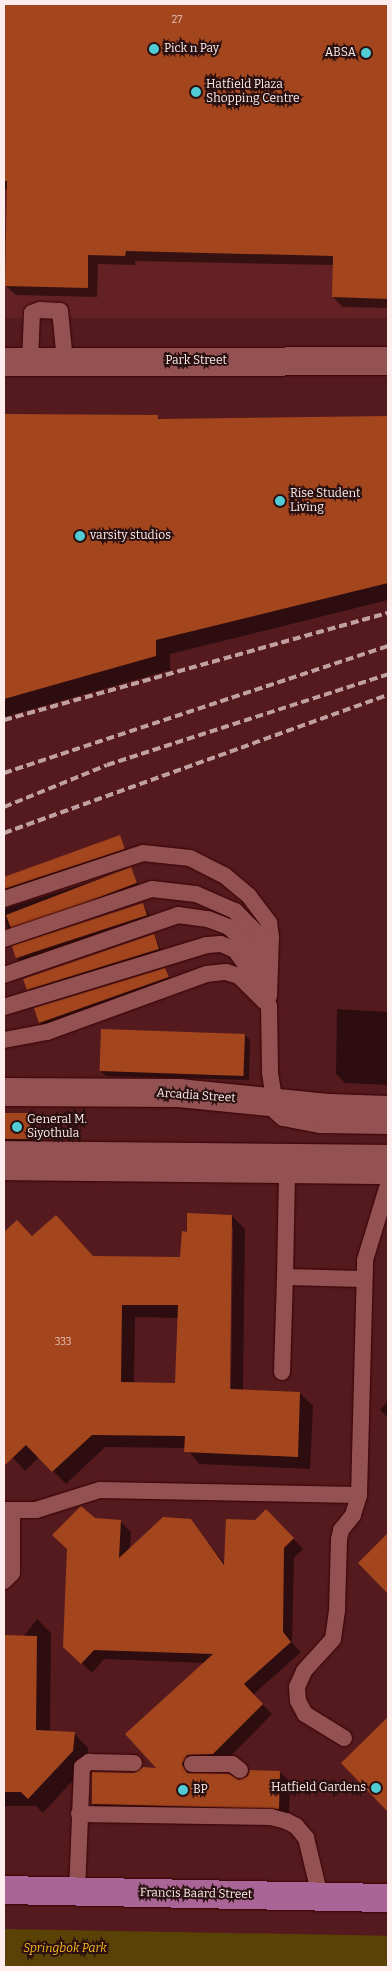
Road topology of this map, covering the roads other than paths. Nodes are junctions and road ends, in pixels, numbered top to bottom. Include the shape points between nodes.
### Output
1 (65, 361) junction
2 (388, 361) edge
3 (17, 362) edge
4 (4, 899) edge
5 (4, 939) edge
6 (4, 975) edge
7 (269, 1006) junction
8 (4, 1007) edge
9 (4, 1040) edge
10 (4, 1092) edge
11 (274, 1102) junction
12 (388, 1110) edge
13 (388, 1126) edge
14 (4, 1149) edge
15 (388, 1153) edge
16 (4, 1166) edge
17 (287, 1170) junction
18 (388, 1170) edge
19 (388, 1185) edge
20 (285, 1278) junction
21 (364, 1279) junction
22 (282, 1372) dead end
23 (359, 1495) junction
24 (8, 1510) edge
25 (4, 1581) edge
26 (344, 1738) dead end
27 (134, 1763) dead end
28 (192, 1764) dead end
29 (240, 1770) dead end
30 (79, 1814) junction
31 (4, 1890) edge
32 (77, 1892) junction
33 (320, 1896) junction
34 (388, 1898) edge

1 - 2 street, Park Street
1 - 3 street, Park Street
1 - 3 lane via 60,311 40,310 32,313
4 - 7 lane via 143,853 190,858 224,875 243,891 269,924
5 - 7 lane via 152,889 196,894 236,911 259,934
6 - 7 lane via 178,915 208,919 240,936 250,948
7 - 8 lane via 244,959 235,950 221,944 188,949
7 - 9 lane via 239,976 226,972 206,974 47,1032
7 - 11 lane
10 - 11 street, Arcadia Street via 179,1093
11 - 12 street, Arcadia Street
11 - 13 lane via 276,1112 293,1121
14 - 15 lane
16 - 17 street
17 - 18 street
17 - 20 lane
19 - 21 lane via 367,1251
20 - 21 lane
20 - 22 lane
21 - 23 lane
23 - 24 lane via 100,1490 36,1510
23 - 26 lane via 353,1515 338,1539 337,1611 333,1639 304,1671 297,1687 298,1701 305,1714
24 - 25 lane via 12,1572
27 - 30 lane via 85,1763 80,1771
28 - 29 lane via 232,1764
30 - 32 lane
30 - 33 lane via 240,1813 271,1817 296,1826 309,1847
31 - 32 main road, Francis Baard Street
32 - 33 main road, Francis Baard Street
33 - 34 main road, Francis Baard Street

